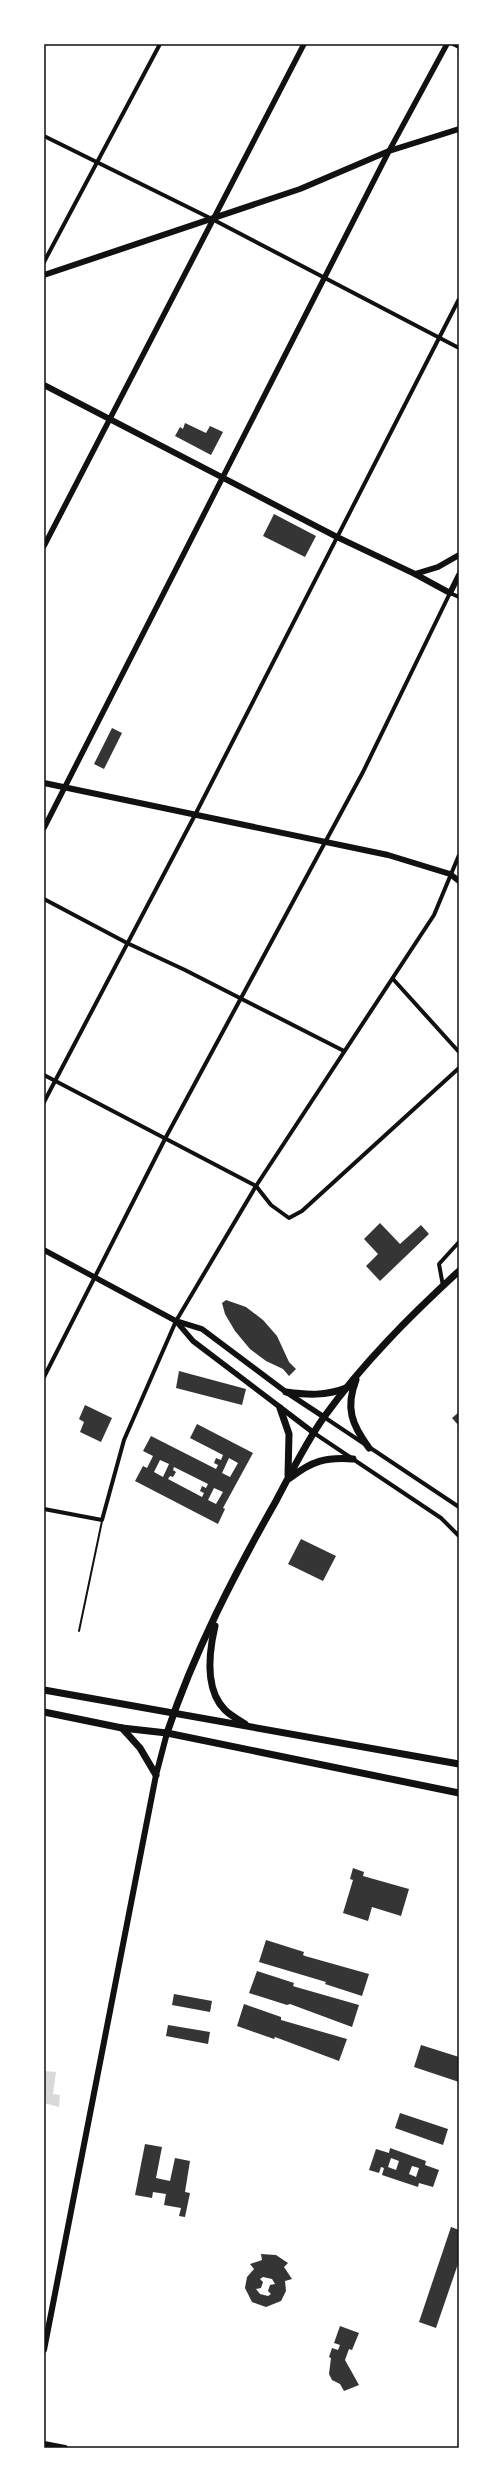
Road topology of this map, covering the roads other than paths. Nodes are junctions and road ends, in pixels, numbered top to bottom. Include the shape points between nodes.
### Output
1 (160, 44) edge
2 (304, 44) edge
3 (447, 44) edge
4 (453, 44) edge
5 (459, 48) edge
6 (459, 129) edge
7 (44, 136) edge
8 (389, 151) junction
9 (97, 162) junction
10 (212, 219) junction
11 (44, 262) edge
12 (44, 274) edge
13 (324, 278) junction
14 (459, 299) edge
15 (440, 339) junction
16 (459, 348) edge
17 (44, 385) edge
18 (110, 419) junction
19 (222, 478) junction
20 (337, 537) junction
21 (44, 546) edge
22 (459, 555) edge
23 (415, 574) junction
24 (459, 575) edge
25 (450, 593) junction
26 (459, 597) edge
27 (44, 783) edge
28 (66, 787) junction
29 (195, 815) junction
30 (44, 828) edge
31 (324, 840) junction
32 (459, 855) edge
33 (450, 874) junction
34 (459, 881) edge
35 (44, 899) edge
36 (127, 943) junction
37 (393, 979) junction
38 (241, 998) junction
39 (344, 1051) junction
40 (459, 1052) edge
41 (459, 1068) edge
42 (44, 1074) edge
43 (55, 1081) junction
44 (44, 1102) edge
45 (166, 1137) junction
46 (256, 1186) junction
47 (459, 1242) edge
48 (44, 1250) edge
49 (459, 1271) edge
50 (93, 1276) junction
51 (443, 1286) junction
52 (176, 1321) junction
53 (45, 1368) edge
54 (358, 1374) junction
55 (44, 1377) edge
56 (347, 1388) junction
57 (286, 1392) junction
58 (280, 1408) junction
59 (324, 1417) junction
60 (314, 1433) junction
61 (370, 1448) junction
62 (353, 1459) junction
63 (288, 1479) junction
64 (459, 1508) edge
65 (44, 1509) edge
66 (102, 1520) junction
67 (459, 1536) edge
68 (218, 1613) junction
69 (79, 1631) dead end
70 (44, 1690) edge
71 (44, 1712) edge
72 (174, 1712) junction
73 (247, 1726) junction
74 (122, 1728) junction
75 (167, 1733) junction
76 (459, 1764) edge
77 (156, 1775) junction
78 (459, 1793) edge
79 (44, 2350) edge
80 (44, 2444) edge
81 (65, 2448) edge

1 - 9 street
2 - 10 street
3 - 8 street
4 - 5 street
6 - 8 main road
7 - 9 street
8 - 10 main road via 309,186
8 - 13 street
9 - 10 street
9 - 11 street
10 - 12 main road
10 - 13 street
10 - 18 street
13 - 15 street
13 - 19 street
14 - 15 street
15 - 16 street
15 - 20 street
17 - 18 main road
18 - 19 main road
18 - 21 street
19 - 20 main road
19 - 28 street
20 - 23 main road
20 - 29 street
22 - 23 main road via 438,567
23 - 25 main road
24 - 25 main road
25 - 26 street
25 - 31 street via 398,702
27 - 28 main road
28 - 29 main road
28 - 30 street
29 - 31 main road
29 - 36 street
31 - 33 main road via 388,855
31 - 38 street
32 - 33 street
33 - 34 main road
33 - 37 street via 434,915
35 - 36 street
36 - 38 street
36 - 43 street
37 - 39 street
37 - 40 street
38 - 39 street
38 - 45 street
39 - 46 street
41 - 46 street via 302,1211 289,1218 271,1205
42 - 43 street
43 - 44 street
43 - 45 street
45 - 46 street
45 - 50 street
46 - 52 street
47 - 51 street via 439,1264
48 - 50 street
49 - 51 highway
50 - 52 street
50 - 53 street
51 - 54 highway
52 - 57 street via 202,1329
52 - 58 street via 192,1341
52 - 66 street via 124,1440
53 - 55 street
54 - 56 highway
54 - 61 highway via 351,1392 351,1409 356,1430
56 - 57 highway via 334,1393 306,1395
56 - 59 highway
57 - 59 street
58 - 60 street
58 - 63 highway via 289,1434
59 - 60 highway
59 - 61 street
60 - 62 street
60 - 63 highway
61 - 64 street
62 - 63 highway via 333,1458 309,1464
62 - 67 street via 441,1518
63 - 68 highway via 243,1559
65 - 66 street
66 - 69 lane
68 - 72 highway via 192,1666
68 - 73 highway via 210,1646 212,1688 224,1709
70 - 72 highway
71 - 74 highway
72 - 73 highway
72 - 75 highway
73 - 76 highway
74 - 75 highway
74 - 77 highway via 140,1748
75 - 77 main road
75 - 78 highway
77 - 79 main road
80 - 81 main road

